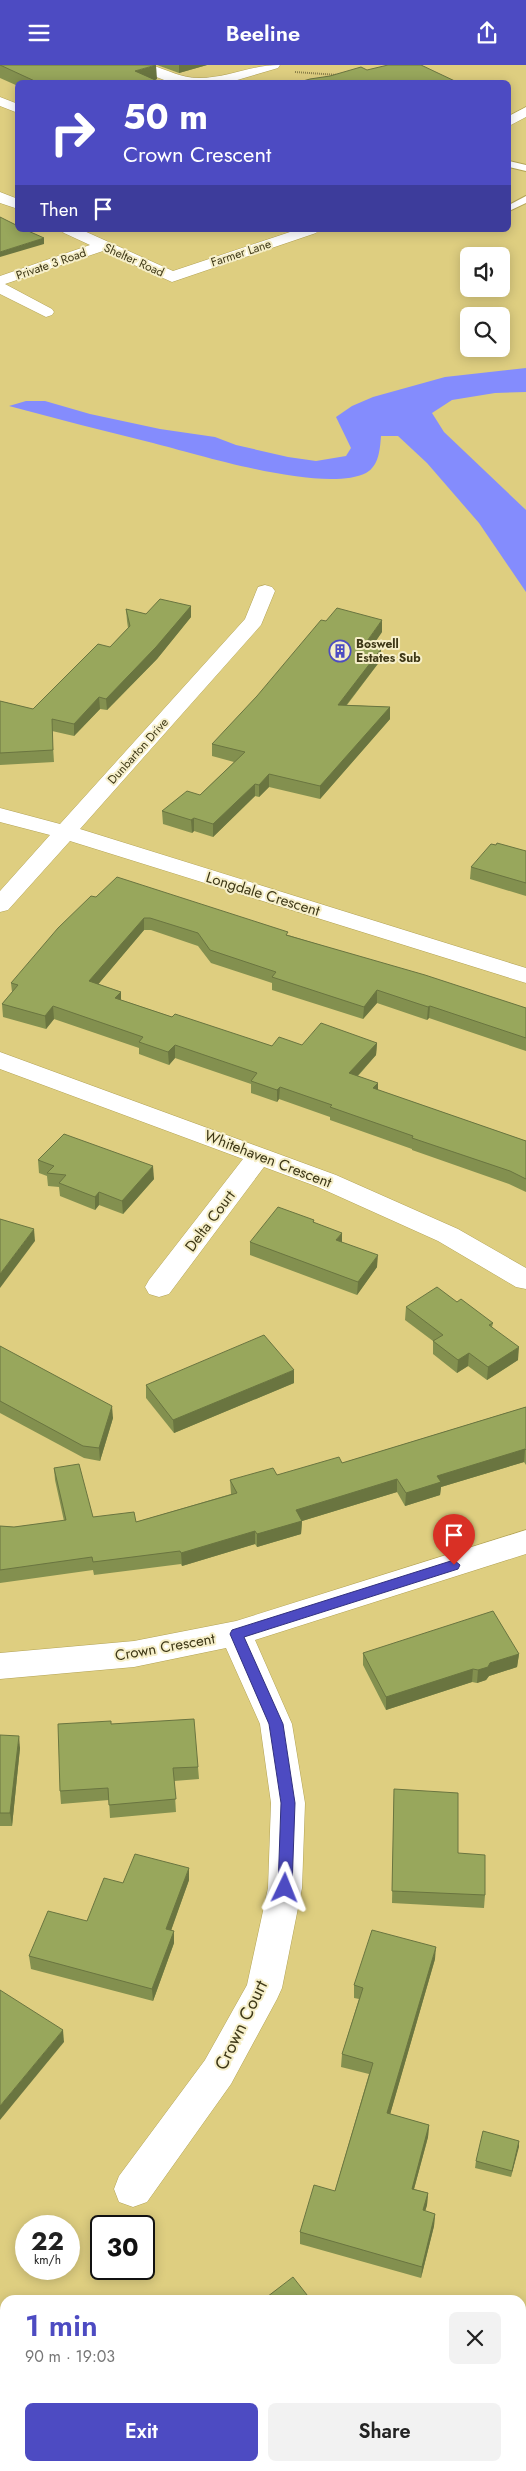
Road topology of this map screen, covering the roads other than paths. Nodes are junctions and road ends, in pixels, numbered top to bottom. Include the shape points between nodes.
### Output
1 (138, 65) edge
2 (273, 65) edge
3 (182, 80) edge
4 (215, 80) edge
5 (0, 101) edge
6 (15, 108) edge
7 (526, 111) edge
8 (511, 121) edge
9 (511, 164) edge
10 (526, 168) edge
11 (0, 197) edge
12 (526, 199) edge
13 (15, 204) edge
14 (511, 207) edge
15 (73, 232) edge
16 (297, 232) edge
17 (103, 246) junction
18 (172, 277) joint
19 (0, 281) edge
20 (0, 288) edge
21 (46, 312) dead end
22 (265, 591) dead end
23 (0, 815) edge
24 (65, 832) junction
25 (0, 905) edge
26 (526, 976) edge
27 (0, 1060) edge
28 (260, 1155) junction
29 (526, 1280) edge
30 (159, 1287) dead end
31 (526, 1543) edge
32 (236, 1634) junction
33 (0, 1666) edge
34 (132, 2189) dead end

1 - 3 street via 168,78
2 - 4 street
5 - 6 street
7 - 8 street
9 - 10 lane
11 - 13 street
12 - 14 lane
15 - 17 street, Shelter Road
16 - 18 street, Farmer Lane
17 - 18 street, Shelter Road
17 - 19 street, Private 3 Road
20 - 21 street
22 - 24 street, Dunbarton Drive via 254,621
23 - 24 street, Longdale Crescent
24 - 25 street, Dunbarton Drive
24 - 26 street, Longdale Crescent
27 - 28 street, Whitehaven Crescent
28 - 29 street, Whitehaven Crescent via 395,1210 448,1235
28 - 30 street, Delta Court
31 - 32 street, Crown Crescent
32 - 33 street, Crown Crescent via 134,1654
32 - 34 street, Crown Court via 276,1724 288,1803 285,1888 264,1988 218,2072

